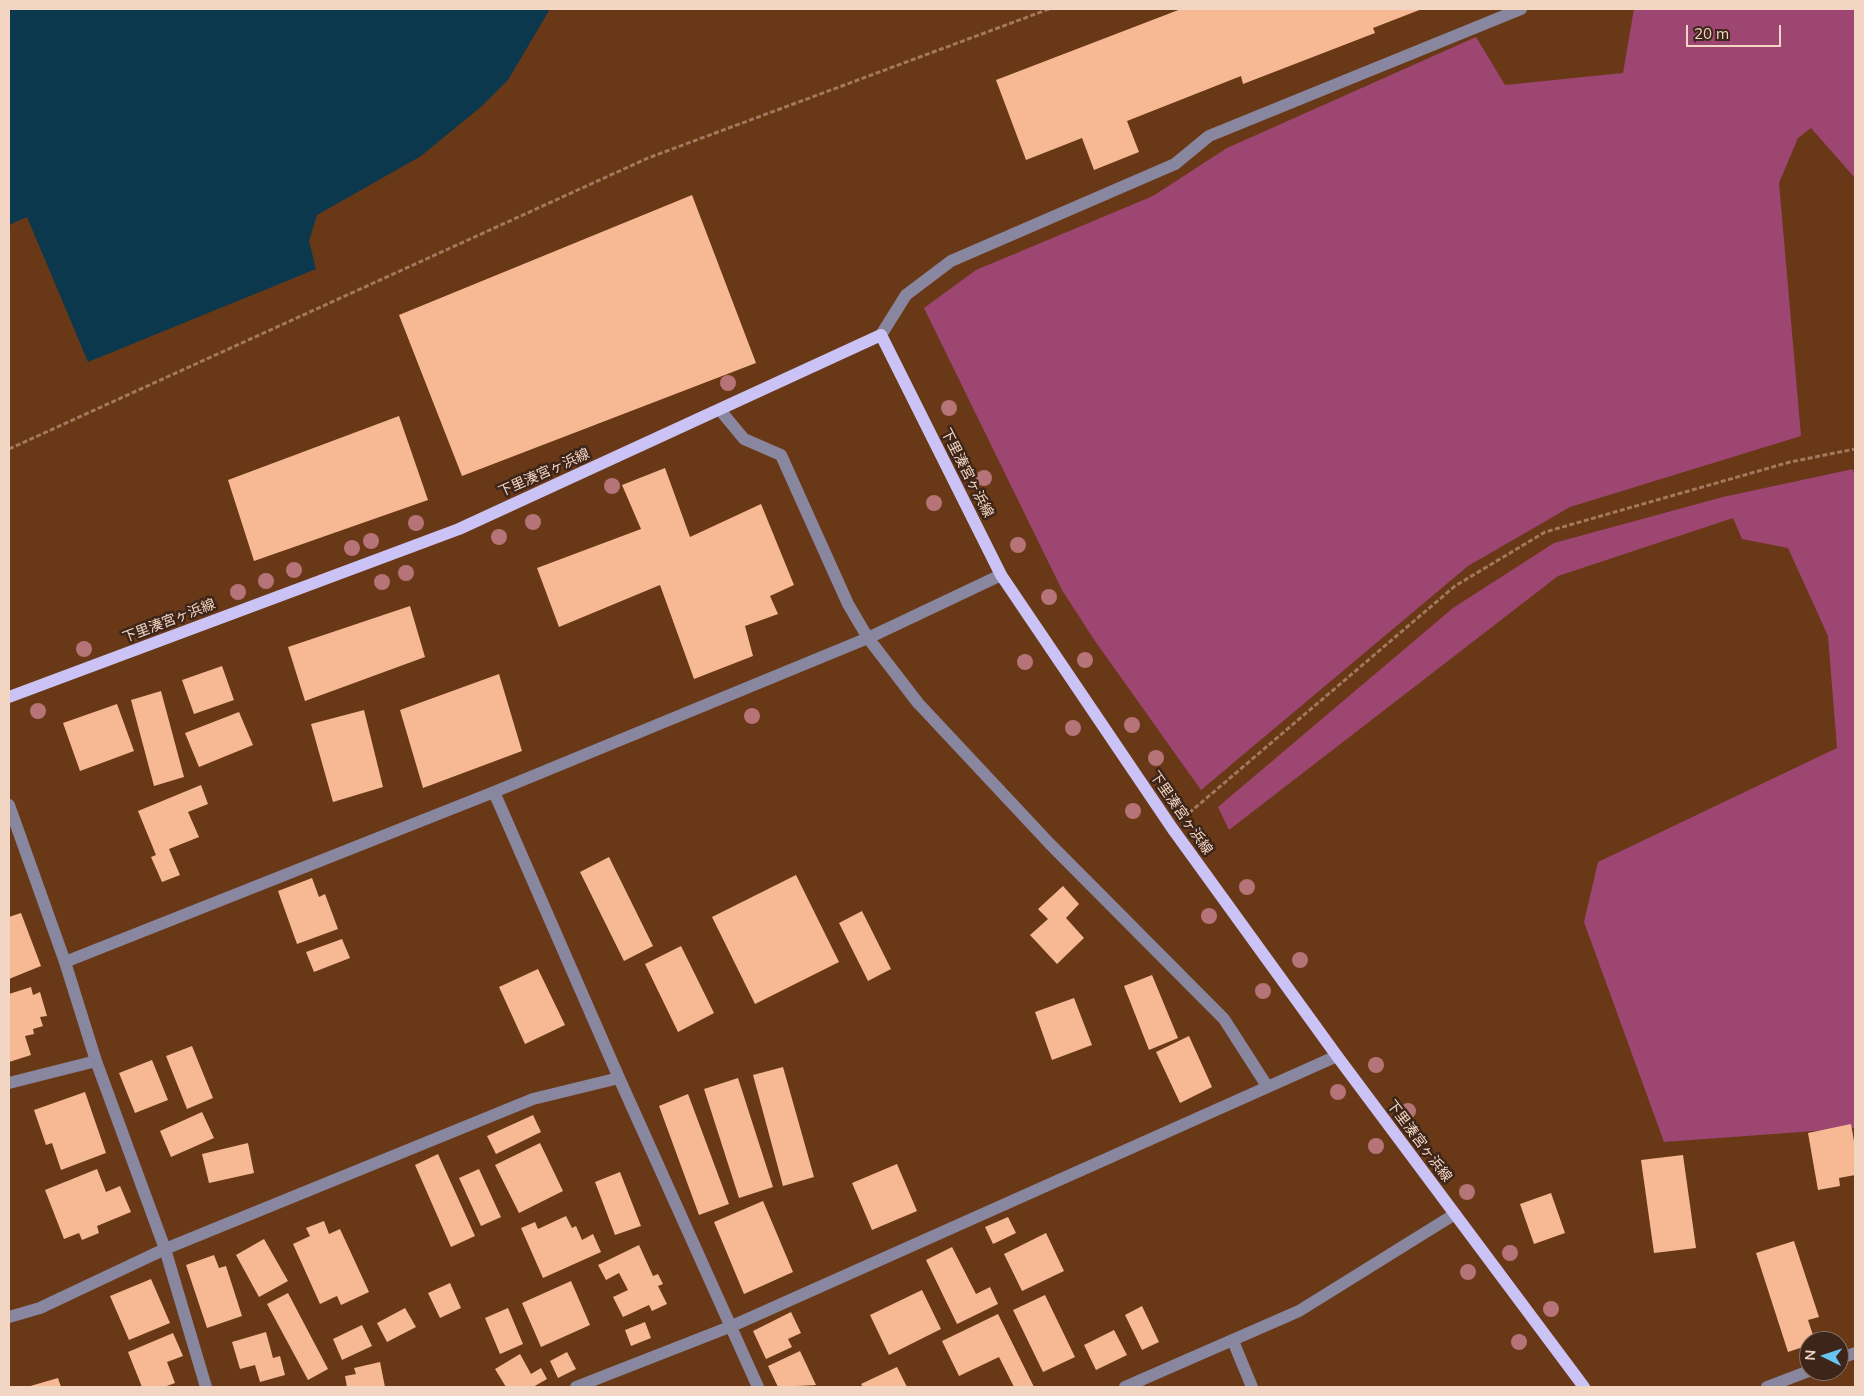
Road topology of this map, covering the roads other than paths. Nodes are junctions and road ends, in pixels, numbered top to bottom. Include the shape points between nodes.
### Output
1 (1521, 9) edge
2 (881, 335) junction
3 (720, 410) junction
4 (1002, 575) junction
5 (868, 638) junction
6 (9, 697) edge
7 (494, 792) junction
8 (9, 805) edge
9 (65, 962) junction
10 (1336, 1056) junction
11 (96, 1061) junction
12 (619, 1078) junction
13 (9, 1083) edge
14 (1267, 1086) junction
15 (1455, 1214) junction
16 (165, 1248) junction
17 (9, 1318) edge
18 (732, 1326) junction
19 (1233, 1341) junction
20 (1799, 1375) edge
21 (206, 1387) edge
22 (576, 1387) edge
23 (758, 1387) edge
24 (1125, 1387) edge
25 (1252, 1387) edge
26 (1584, 1387) edge
27 (1767, 1387) edge

1 - 2 street via 1209,136 1175,164 950,261 906,295
2 - 3 main road, 下里湊宮ヶ浜線
2 - 4 main road, 下里湊宮ヶ浜線
3 - 5 street via 744,439 781,455 848,604
3 - 6 main road, 下里湊宮ヶ浜線 via 458,529
4 - 5 street
4 - 10 main road, 下里湊宮ヶ浜線 via 1172,828
5 - 7 street
5 - 14 street via 924,710 1050,844 1224,1019
7 - 9 street
7 - 12 street
8 - 9 street
9 - 11 street
10 - 14 street
10 - 15 main road, 下里湊宮ヶ浜線
11 - 13 street
11 - 16 street
12 - 16 street via 533,1100
12 - 18 street
14 - 18 street
15 - 19 street via 1299,1311
15 - 26 main road, 下里湊宮ヶ浜線
16 - 17 street via 40,1308
16 - 21 street
18 - 22 street
18 - 23 street
19 - 24 street
19 - 25 street
20 - 27 street

